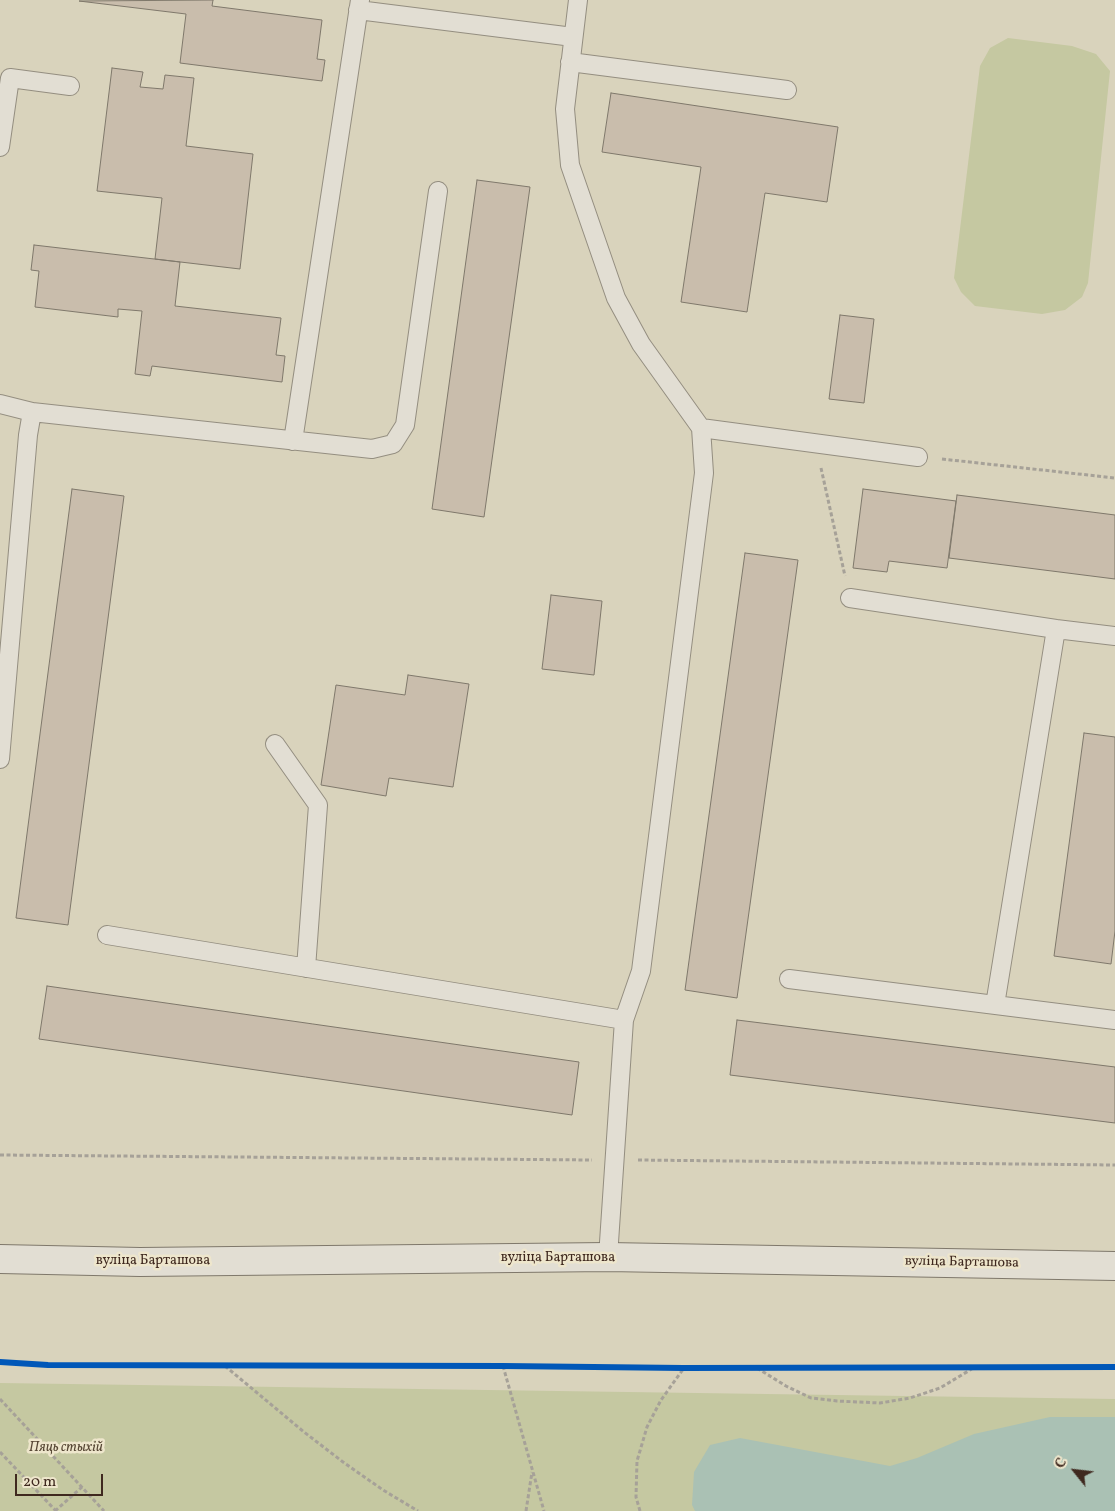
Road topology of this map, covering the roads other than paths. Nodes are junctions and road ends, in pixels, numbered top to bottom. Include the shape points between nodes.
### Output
1 (578, 0) edge
2 (359, 5) edge
3 (573, 37) junction
4 (570, 62) junction
5 (70, 86) dead end
6 (787, 90) dead end
7 (0, 147) edge
8 (438, 191) dead end
9 (0, 404) edge
10 (32, 412) junction
11 (701, 428) junction
12 (293, 440) junction
13 (918, 457) road end
14 (850, 598) road end
15 (1056, 629) junction
16 (1115, 636) edge
17 (275, 744) dead end
18 (0, 759) edge
19 (108, 935) dead end
20 (306, 968) junction
21 (789, 979) dead end
22 (995, 1005) junction
23 (624, 1020) junction
24 (1115, 1020) edge
25 (608, 1257) junction
26 (0, 1259) edge
27 (1115, 1266) edge

1 - 3 lane
2 - 3 lane
2 - 12 lane
3 - 4 lane
4 - 6 lane
4 - 11 lane via 565,109 570,165 616,298 641,344
5 - 7 lane via 10,78
8 - 12 lane via 405,425 393,444 372,449
9 - 10 lane
10 - 12 lane
10 - 18 lane
11 - 13 lane
11 - 23 lane via 704,473 641,971
14 - 15 lane
15 - 16 lane
15 - 22 lane
17 - 20 lane via 318,805
19 - 20 lane
20 - 23 lane
21 - 22 lane
22 - 24 lane
23 - 25 lane
25 - 26 main road, вуліца Барташова via 140,1262
25 - 27 main road, вуліца Барташова

